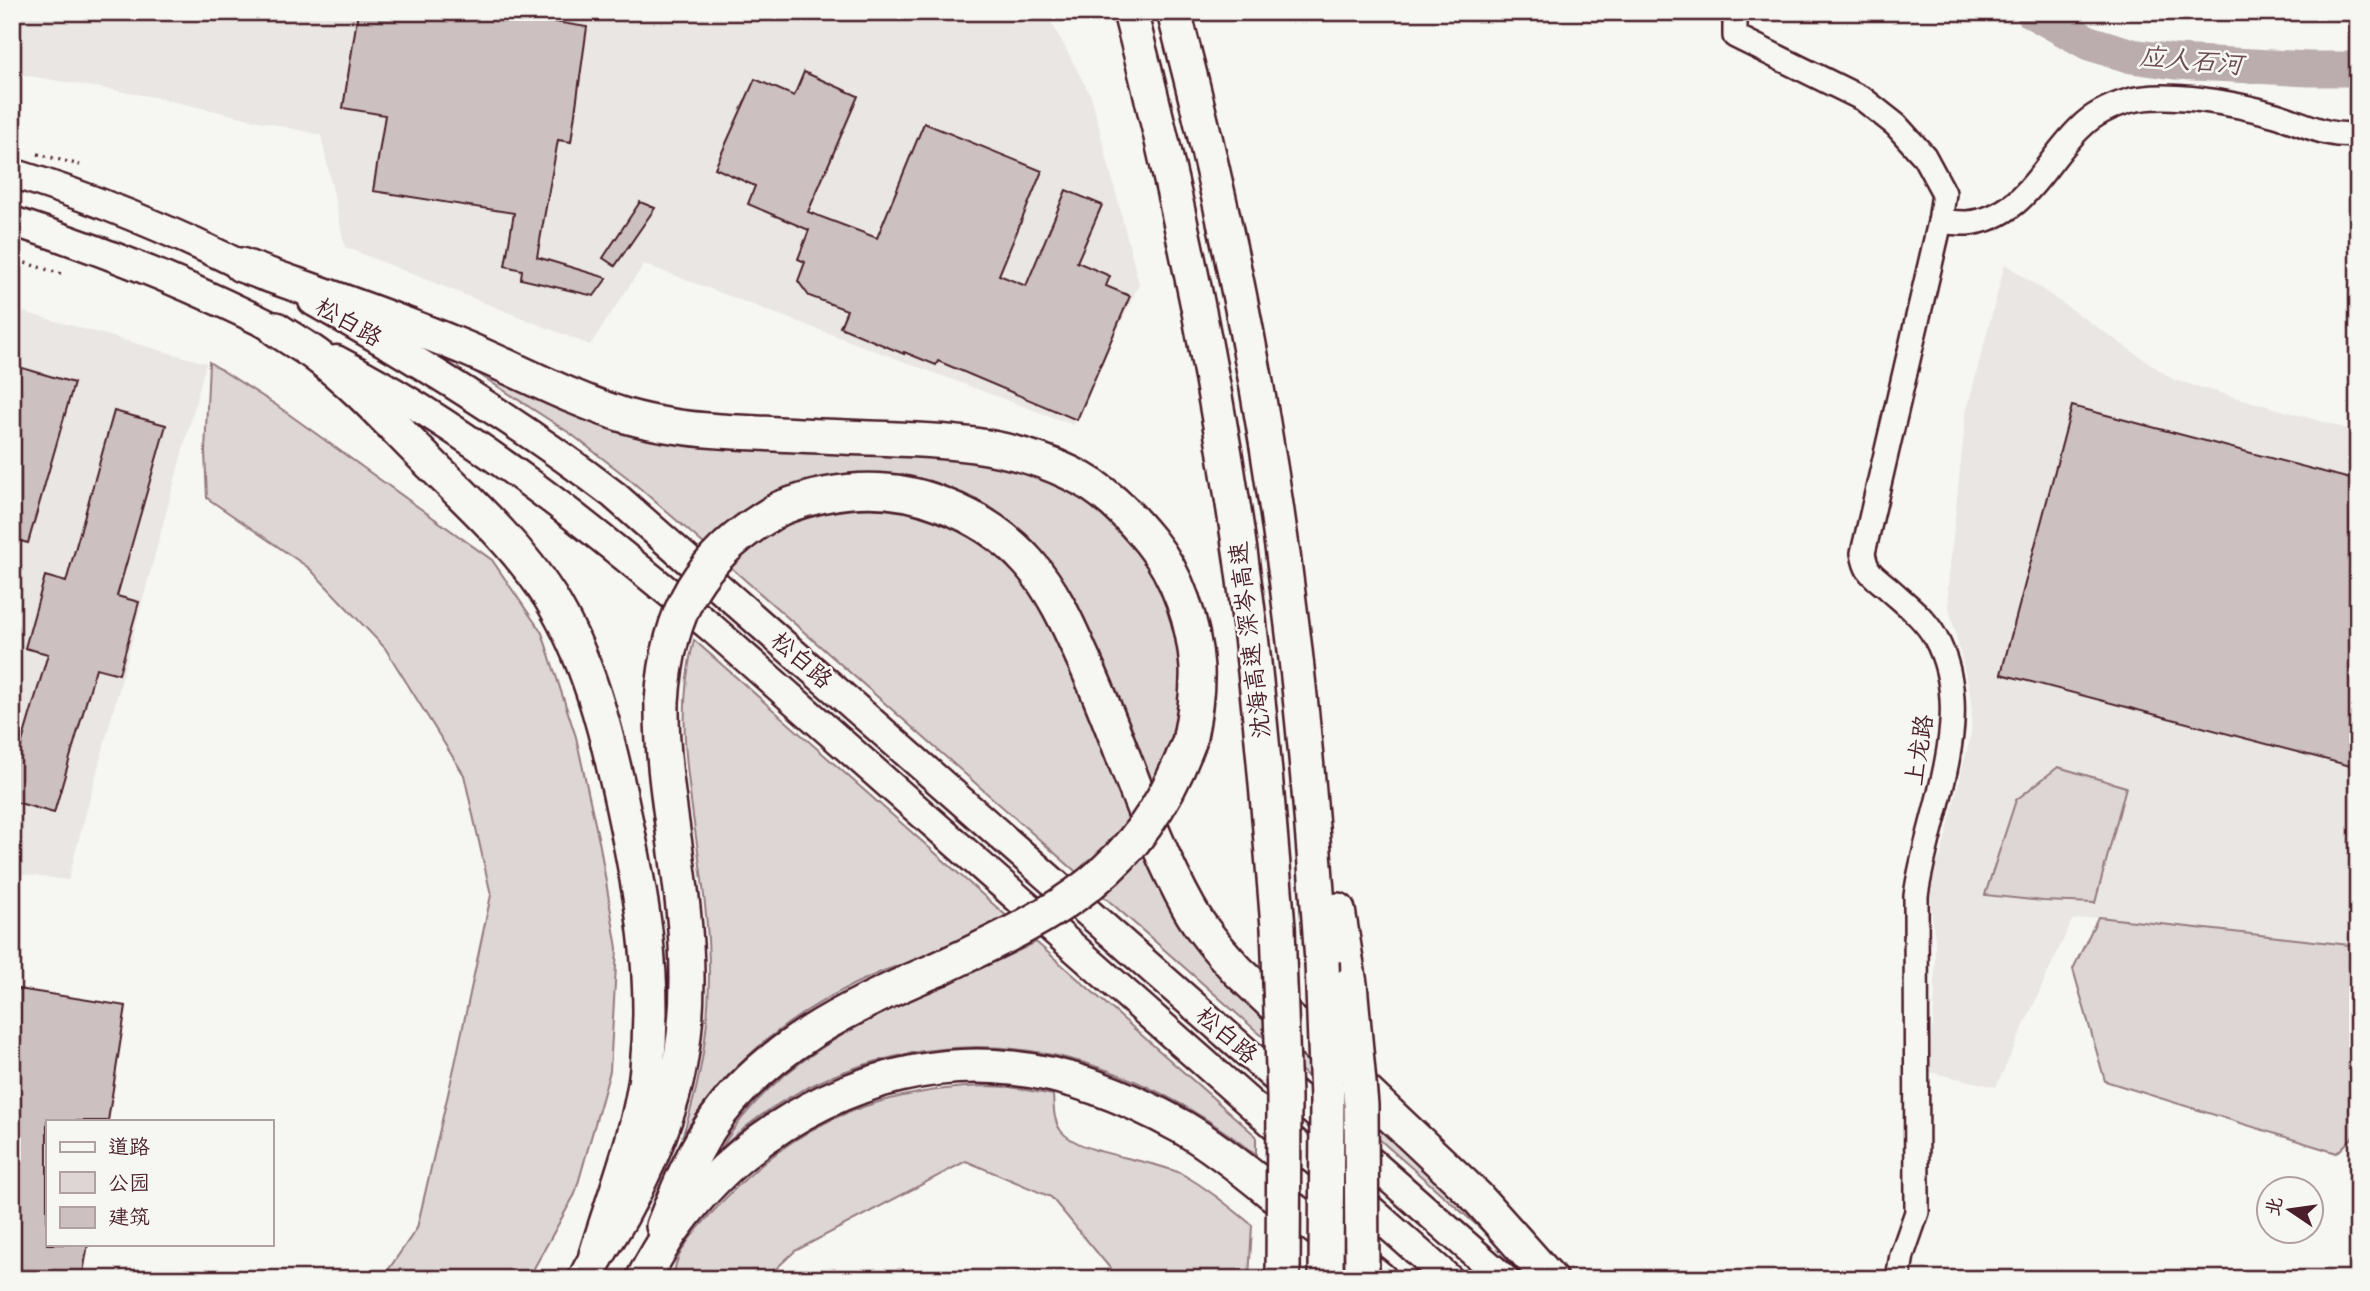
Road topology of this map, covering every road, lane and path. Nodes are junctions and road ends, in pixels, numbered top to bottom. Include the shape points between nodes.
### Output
1 (1130, 12) edge
2 (1174, 12) edge
3 (1735, 12) edge
4 (2358, 133) edge
5 (21, 163) edge
6 (80, 165) dead end
7 (12, 221) edge
8 (1940, 222) junction
9 (12, 260) edge
10 (241, 265) junction
11 (65, 275) dead end
12 (276, 329) junction
13 (1304, 730) junction
14 (590, 1267) edge
15 (643, 1278) edge
16 (1283, 1279) edge
17 (1326, 1279) edge
18 (1362, 1279) edge
19 (1380, 1279) edge
20 (1449, 1279) edge
21 (1504, 1279) edge
22 (1550, 1279) edge
23 (1898, 1279) edge

1 - 16 highway, 沈海高速 深岑高速, bridge via 1175,194 1222,441 1254,664 1278,927 1284,1097
2 - 13 highway, 沈海高速 深岑高速 via 1223,220 1256,390
3 - 8 street, 上龙路 via 1735,36 1863,99 1896,125 1924,156 1944,193
4 - 8 street via 2348,136 2216,102 2156,96 2130,100 2082,125 2020,201 1996,215 1968,223
5 - 6 path
5 - 10 main road, 松白路 via 80,196
7 - 12 main road, 松白路 via 175,282
8 - 23 street, 上龙路 via 1863,553 1868,569 1934,636 1948,668 1953,713 1948,757 1916,896 1917,1212
9 - 11 path
10 - 15 highway, bridge via 442,338 627,416 688,429 948,442 1018,454 1072,473 1109,497 1165,560 1192,632 1196,706 1175,780 1132,846 1104,874 1028,926 880,994 796,1041 764,1067 710,1128 686,1171
10 - 21 main road, 松白路 via 445,378 614,495
12 - 14 highway via 354,388 522,556 563,620 593,691 645,916 651,1016 647,1073 637,1117
12 - 20 main road, 松白路 via 412,402 484,449 633,562
13 - 17 highway, 沈海高速 深岑高速, bridge via 1322,962
13 - 18 highway, bridge via 1350,984 1361,1105
14 - 22 highway, bridge via 654,1151 670,1105 683,1034 687,955 662,702 670,638 693,587 711,562 749,526 806,499 883,490 925,498 964,513 1028,562 1068,625 1173,876 1211,940 1238,971 1476,1196
15 - 19 highway via 676,1224 708,1188 784,1122 819,1102 902,1074 984,1067 1054,1075 1126,1099 1182,1127 1224,1154

